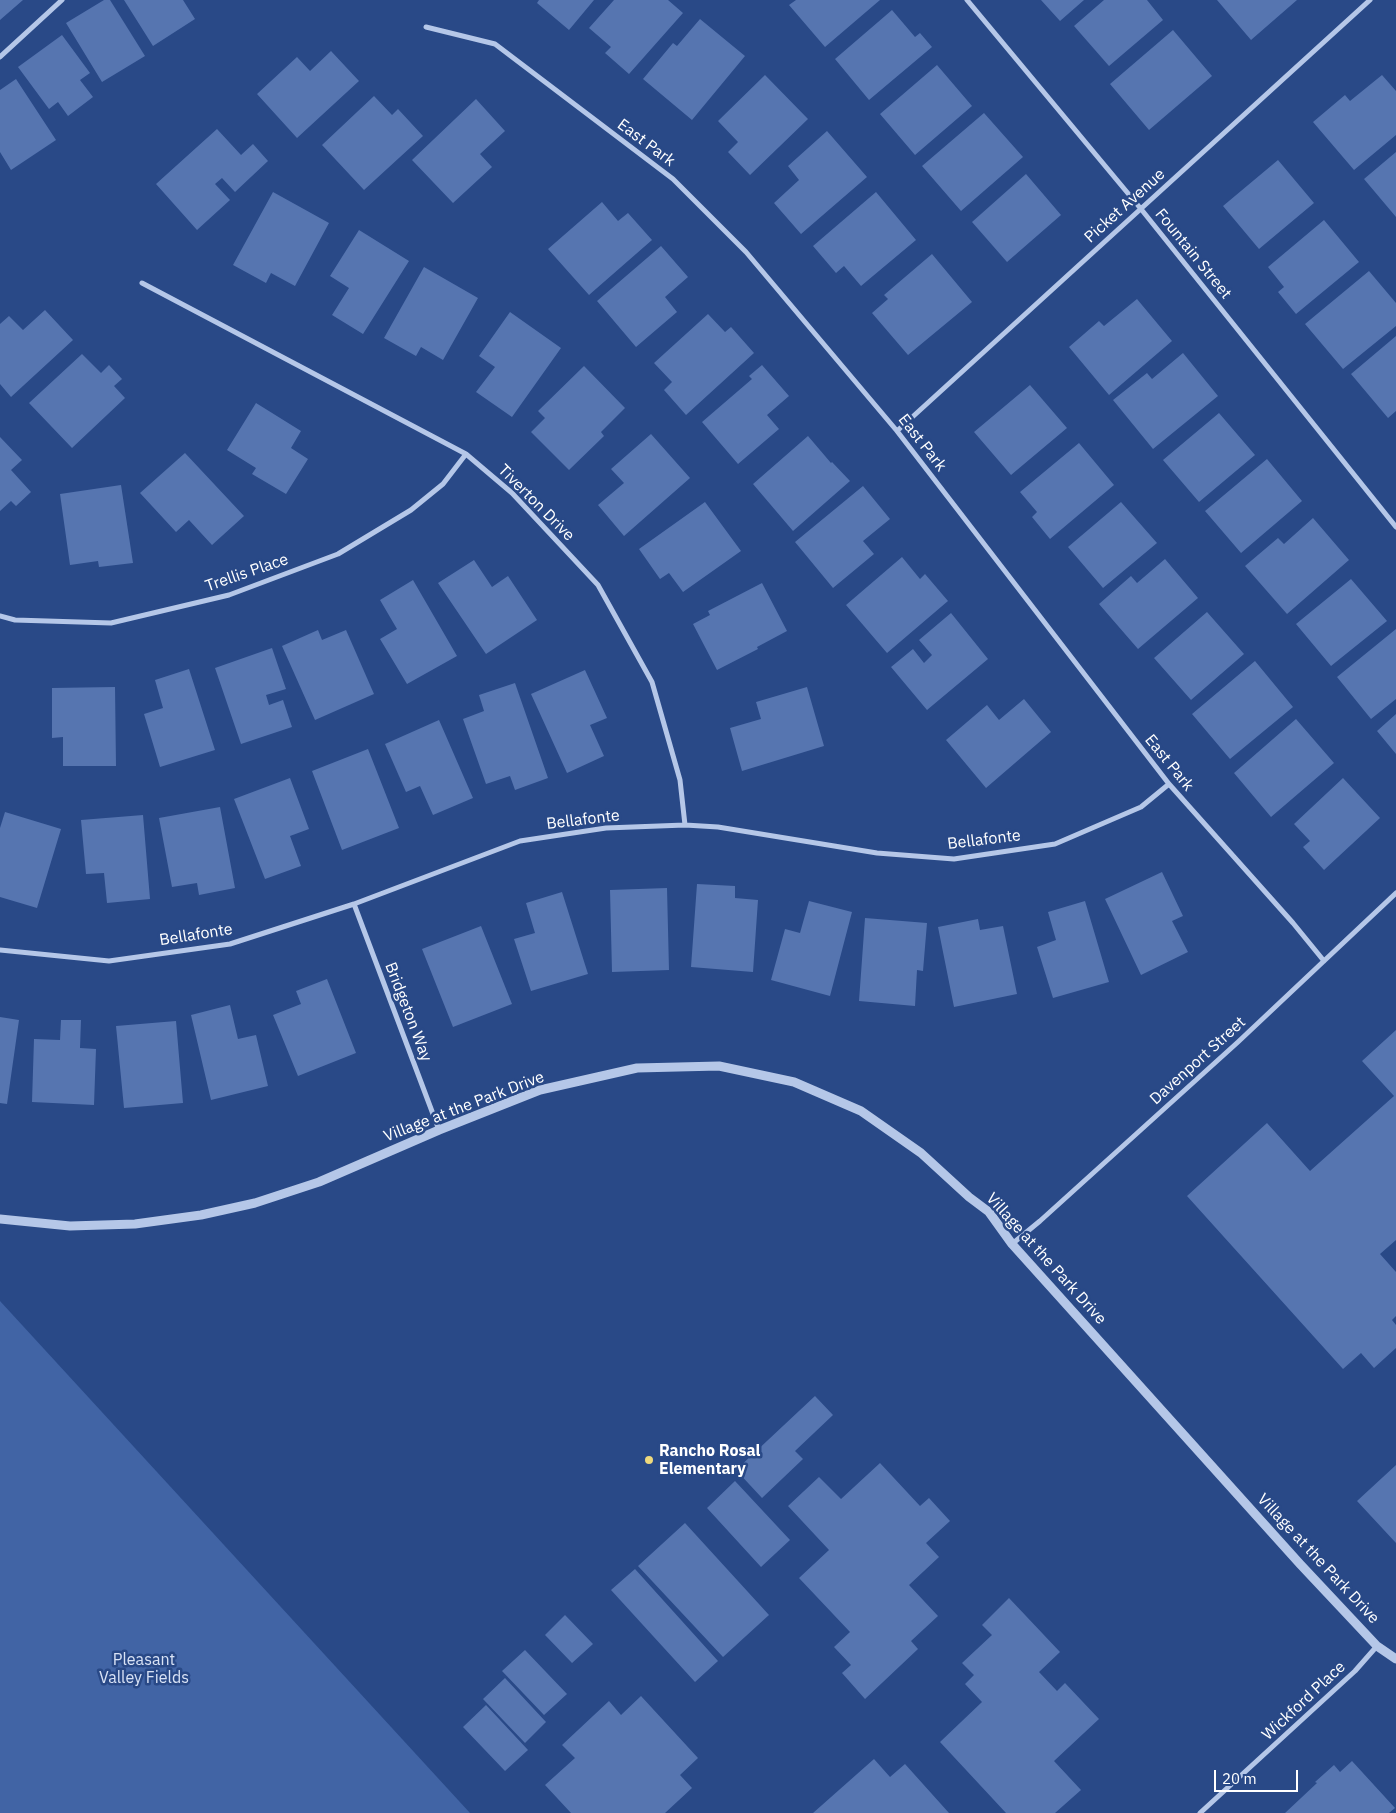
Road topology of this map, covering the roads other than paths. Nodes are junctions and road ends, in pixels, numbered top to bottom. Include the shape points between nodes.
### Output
1 (62, 0) edge
2 (967, 0) edge
3 (1370, 0) edge
4 (426, 27) dead end
5 (0, 57) edge
6 (1141, 209) junction
7 (142, 283) dead end
8 (897, 431) junction
9 (466, 454) junction
10 (1396, 527) edge
11 (0, 616) edge
12 (1169, 784) junction
13 (685, 825) junction
14 (1396, 893) edge
15 (354, 904) junction
16 (0, 950) edge
17 (1324, 961) junction
18 (440, 1130) junction
19 (0, 1219) edge
20 (1012, 1244) junction
21 (1377, 1646) junction
22 (1396, 1659) edge
23 (1200, 1813) edge

1 - 5 street
2 - 6 street, Fountain Street
3 - 6 street, Picket Avenue
4 - 8 street, East Park via 495,44 673,179 746,252
6 - 8 street, Picket Avenue
6 - 10 street, Fountain Street
7 - 9 street, Tiverton Drive
8 - 12 street, East Park
9 - 11 street, Trellis Place via 442,484 403,515 338,554 229,595 111,623 15,620
9 - 13 street, Tiverton Drive via 512,492 598,585 652,682 680,780
12 - 13 street, Bellafonte via 1140,807 1055,844 954,859 876,853 718,827
12 - 17 street, East Park
13 - 15 street, Bellafonte via 606,828 520,840
14 - 17 street, Davenport Street
15 - 16 street, Bellafonte via 230,944 109,961
15 - 18 street, Bridgeton Way
17 - 20 street, Davenport Street
18 - 19 street, Village at the Park Drive via 319,1182 256,1203 201,1215 135,1224 70,1226
18 - 20 street, Village at the Park Drive via 540,1090 637,1068 720,1066 794,1082 861,1111 921,1153 989,1212
20 - 21 street, Village at the Park Drive
21 - 22 street, Village at the Park Drive
21 - 23 street, Wickford Place via 1355,1671

